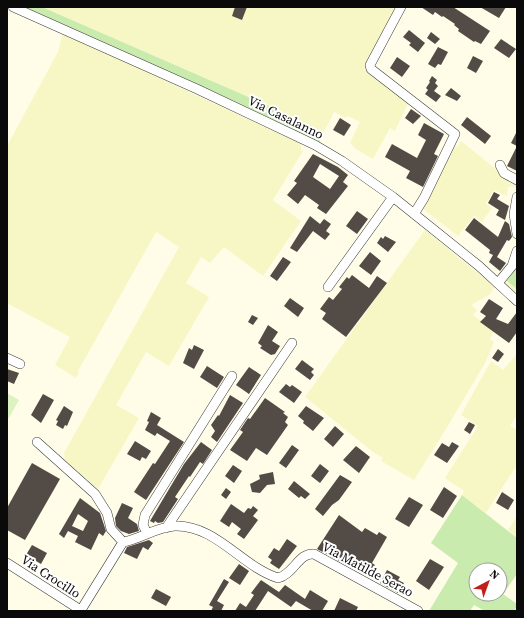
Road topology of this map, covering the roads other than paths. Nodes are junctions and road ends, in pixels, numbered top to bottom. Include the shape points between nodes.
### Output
1 (13, 7) edge
2 (400, 7) edge
3 (500, 165) dead end
4 (517, 180) edge
5 (393, 197) junction
6 (517, 197) edge
7 (414, 214) junction
8 (517, 234) edge
9 (517, 251) edge
10 (498, 283) junction
11 (328, 287) dead end
12 (517, 301) edge
13 (292, 343) dead end
14 (7, 358) edge
15 (20, 364) dead end
16 (232, 376) dead end
17 (36, 442) dead end
18 (166, 528) junction
19 (147, 533) junction
20 (122, 542) junction
21 (7, 563) edge
22 (81, 611) edge
23 (418, 611) edge

1 - 5 street, Via Casalanno via 315,145
2 - 7 street via 370,65 371,69 455,134
3 - 4 street via 504,173
5 - 7 street, Via Casalanno
5 - 11 street
6 - 8 street via 514,214
7 - 10 street, Via Casalanno
9 - 10 street via 512,266
10 - 12 street, Via Casalanno
13 - 18 street
14 - 15 street
16 - 19 street via 145,515 143,524
17 - 20 street via 94,494 107,513 111,529
18 - 19 street, Via Matilde Serao
18 - 23 street, Via Matilde Serao via 198,529 257,568 278,578 289,573 305,556 314,554
19 - 20 street, Via Matilde Serao
20 - 22 street
21 - 22 street, Via Crocillo

